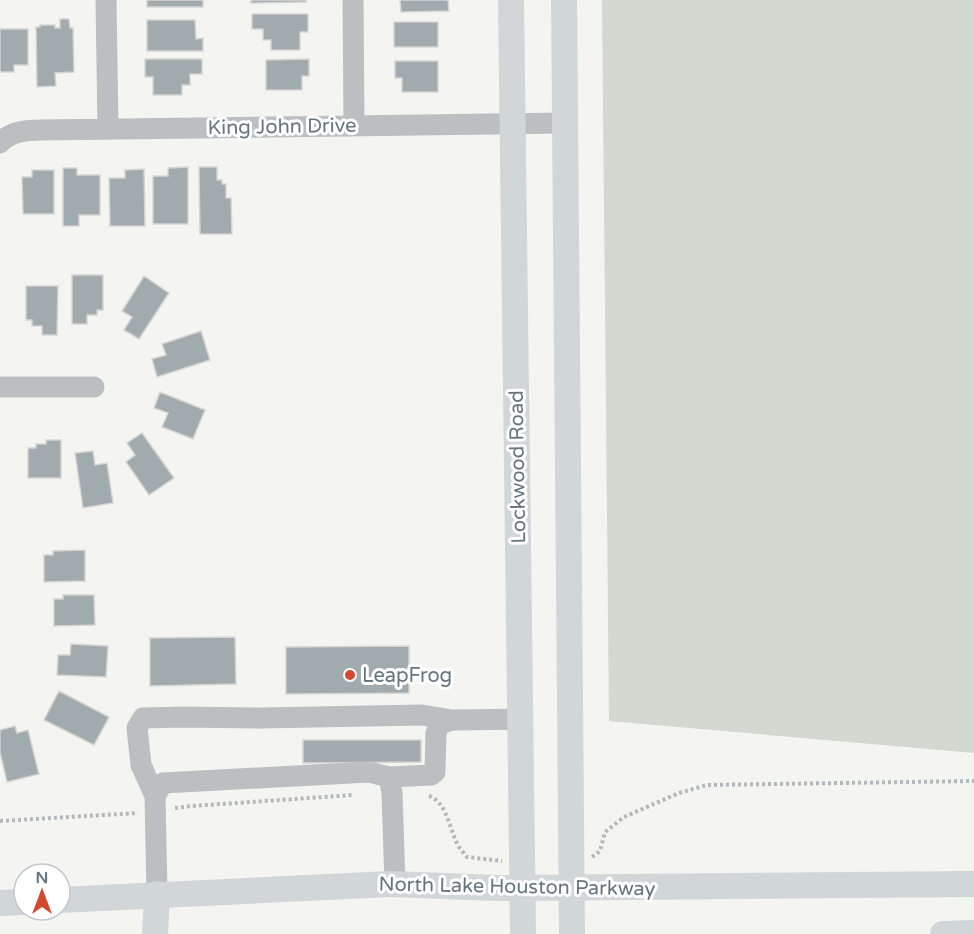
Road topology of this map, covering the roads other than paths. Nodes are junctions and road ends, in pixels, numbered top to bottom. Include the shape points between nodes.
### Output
1 (106, 0) edge
2 (353, 0) edge
3 (511, 0) edge
4 (564, 0) edge
5 (512, 123) junction
6 (565, 123) junction
7 (354, 125) junction
8 (108, 129) junction
9 (1, 141) edge
10 (0, 387) edge
11 (94, 387) dead end
12 (520, 719) junction
13 (452, 720) junction
14 (389, 777) junction
15 (155, 804) junction
16 (395, 884) junction
17 (974, 884) edge
18 (572, 887) junction
19 (522, 888) junction
20 (157, 894) junction
21 (72, 899) edge
22 (974, 933) edge
23 (154, 934) edge
24 (523, 934) edge
25 (572, 934) edge
26 (943, 934) edge

1 - 8 street
2 - 7 street
3 - 5 main road, Lockwood Road
4 - 6 main road
5 - 6 street, King John Drive
5 - 7 street, King John Drive
5 - 12 main road, Lockwood Road
6 - 18 main road
7 - 8 street, King John Drive
8 - 9 street, King John Drive via 28,130
10 - 11 street
12 - 13 street
12 - 19 main road, Lockwood Road
13 - 14 street via 440,724 436,733 435,772
13 - 15 street via 422,715 143,718 137,728 141,765
14 - 15 street via 369,772 163,783
14 - 16 street
15 - 20 street
16 - 19 main road, North Lake Houston Parkway
16 - 20 main road, North Lake Houston Parkway
17 - 18 main road, North Lake Houston Parkway
18 - 19 main road, North Lake Houston Parkway
18 - 25 main road
19 - 24 main road, Lockwood Road
20 - 21 main road, North Lake Houston Parkway
20 - 23 main road
22 - 26 main road

